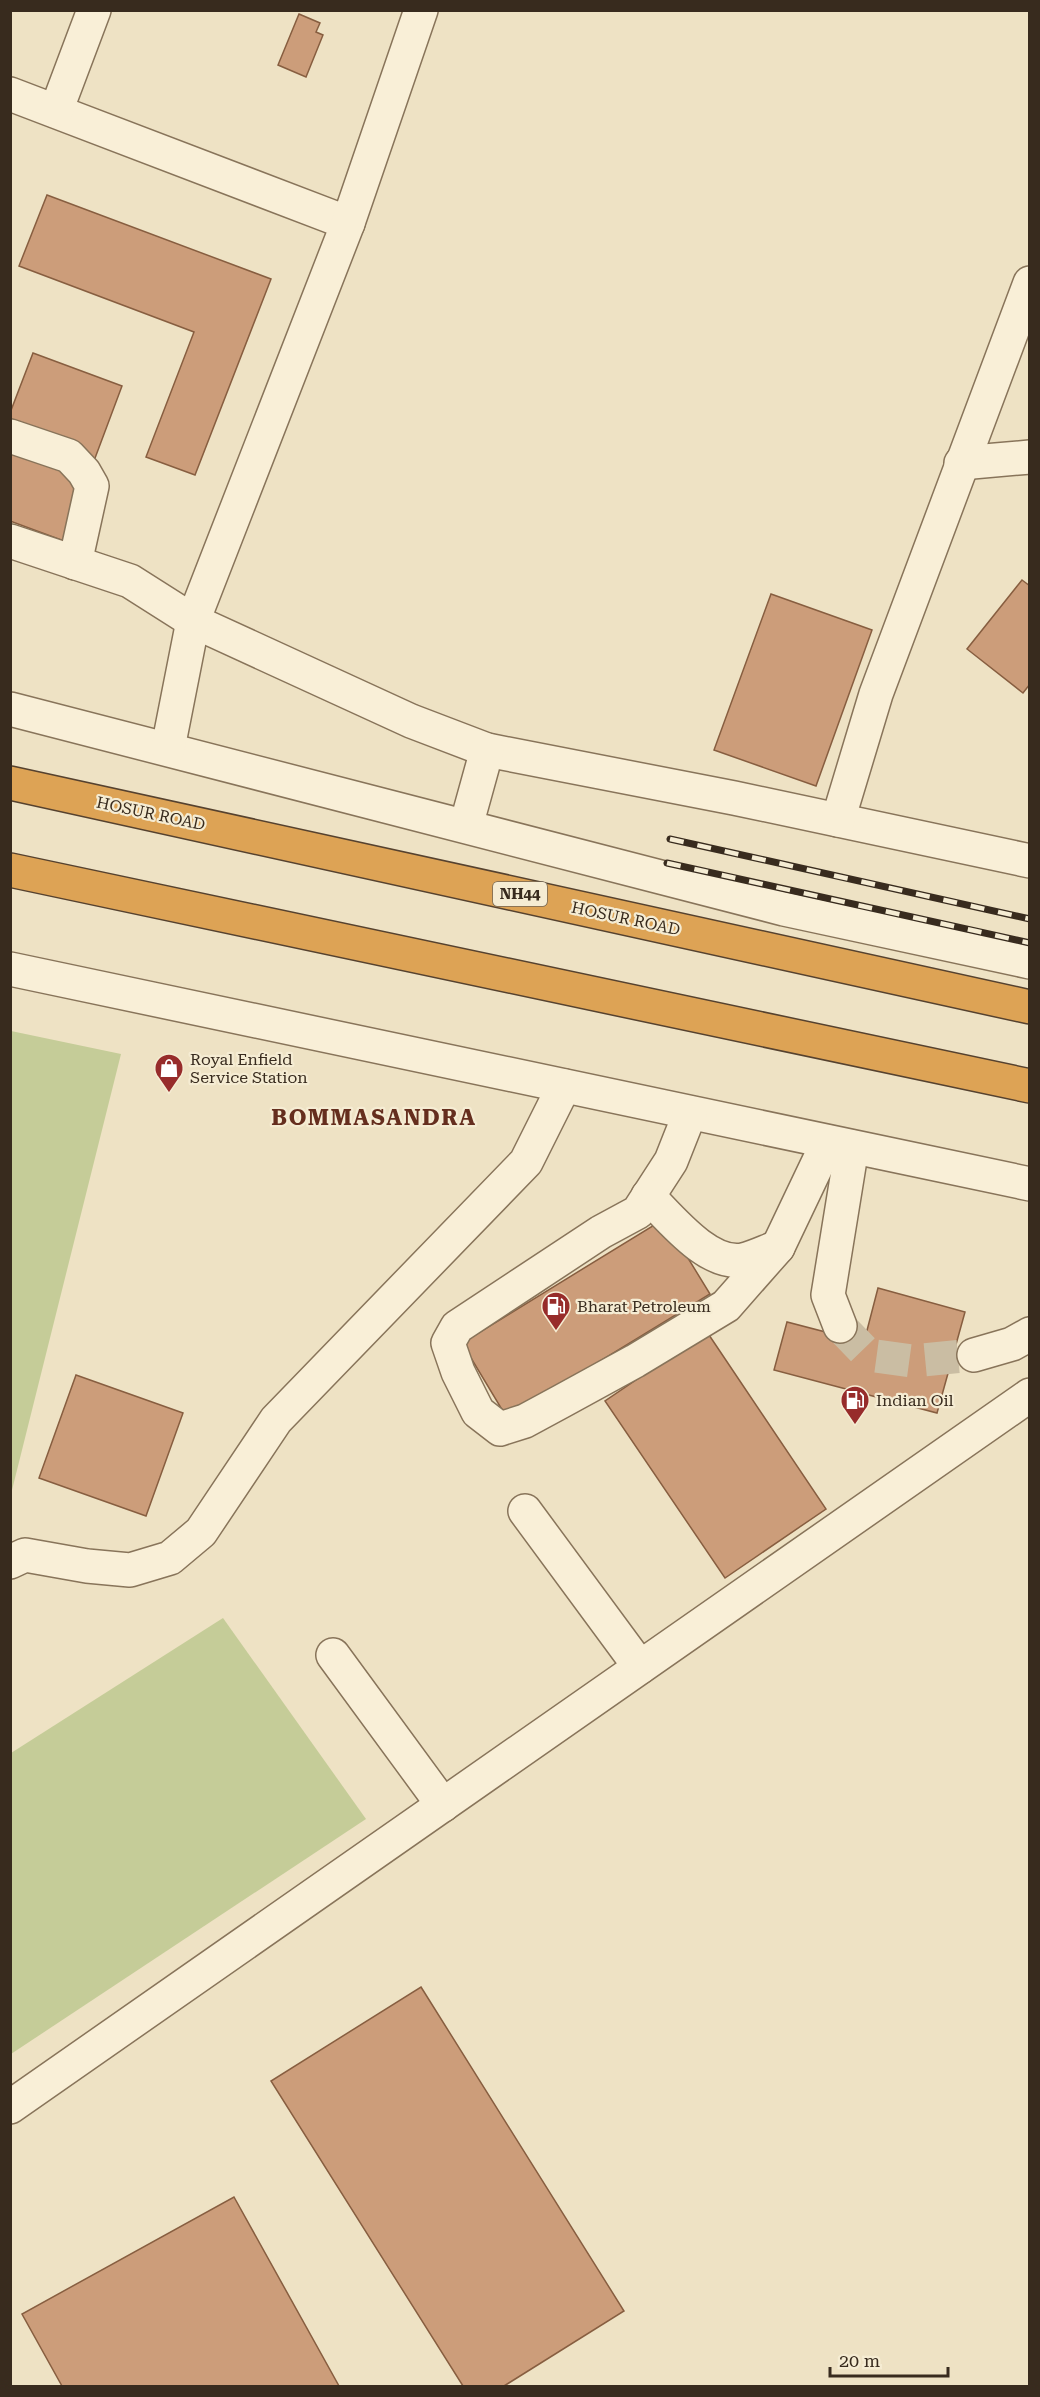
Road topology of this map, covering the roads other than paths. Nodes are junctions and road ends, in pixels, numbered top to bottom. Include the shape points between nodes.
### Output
1 (94, 10) edge
2 (421, 10) edge
3 (10, 94) edge
4 (56, 111) junction
5 (348, 224) junction
6 (1029, 283) edge
7 (10, 436) edge
8 (1029, 457) edge
9 (961, 463) junction
10 (10, 542) edge
11 (75, 563) junction
12 (193, 621) junction
13 (10, 709) edge
14 (168, 748) junction
15 (487, 750) junction
16 (10, 783) edge
17 (838, 820) junction
18 (466, 826) junction
19 (1029, 861) edge
20 (10, 870) edge
21 (1029, 962) edge
22 (10, 969) edge
23 (1029, 1007) edge
24 (564, 1086) junction
25 (1029, 1086) edge
26 (690, 1113) junction
27 (840, 1144) junction
28 (1029, 1184) edge
29 (648, 1196) junction
30 (778, 1247) junction
31 (840, 1326) tunnel mouth
32 (1029, 1334) edge
33 (974, 1355) tunnel mouth
34 (1029, 1395) edge
35 (525, 1511) dead end
36 (10, 1562) edge
37 (333, 1655) dead end
38 (640, 1667) junction
39 (443, 1805) junction
40 (10, 2108) edge

1 - 4 street
2 - 5 street
3 - 4 street
4 - 5 street
5 - 12 street
6 - 9 street
7 - 11 street via 69,456 92,486
8 - 9 street
9 - 17 street via 876,694
10 - 11 street
11 - 12 street via 130,581
12 - 14 street
12 - 15 street via 411,721
13 - 14 street
14 - 18 street
15 - 17 street
15 - 18 street
16 - 23 highway, HOSUR ROAD / NH44
17 - 19 street
18 - 21 street via 784,909
20 - 25 highway
22 - 24 street
24 - 26 street
24 - 36 street via 526,1162 276,1420 201,1532 170,1558 130,1570 25,1555
26 - 27 street
26 - 29 street via 671,1161
27 - 28 street
27 - 30 street
27 - 31 street via 828,1295
29 - 30 street via 711,1255 741,1260
29 - 30 street via 638,1212 457,1327 448,1343 458,1372 478,1412 500,1429 562,1401 726,1306
32 - 33 street via 1012,1344
34 - 38 street
35 - 38 street
37 - 39 street
38 - 39 street
39 - 40 street

